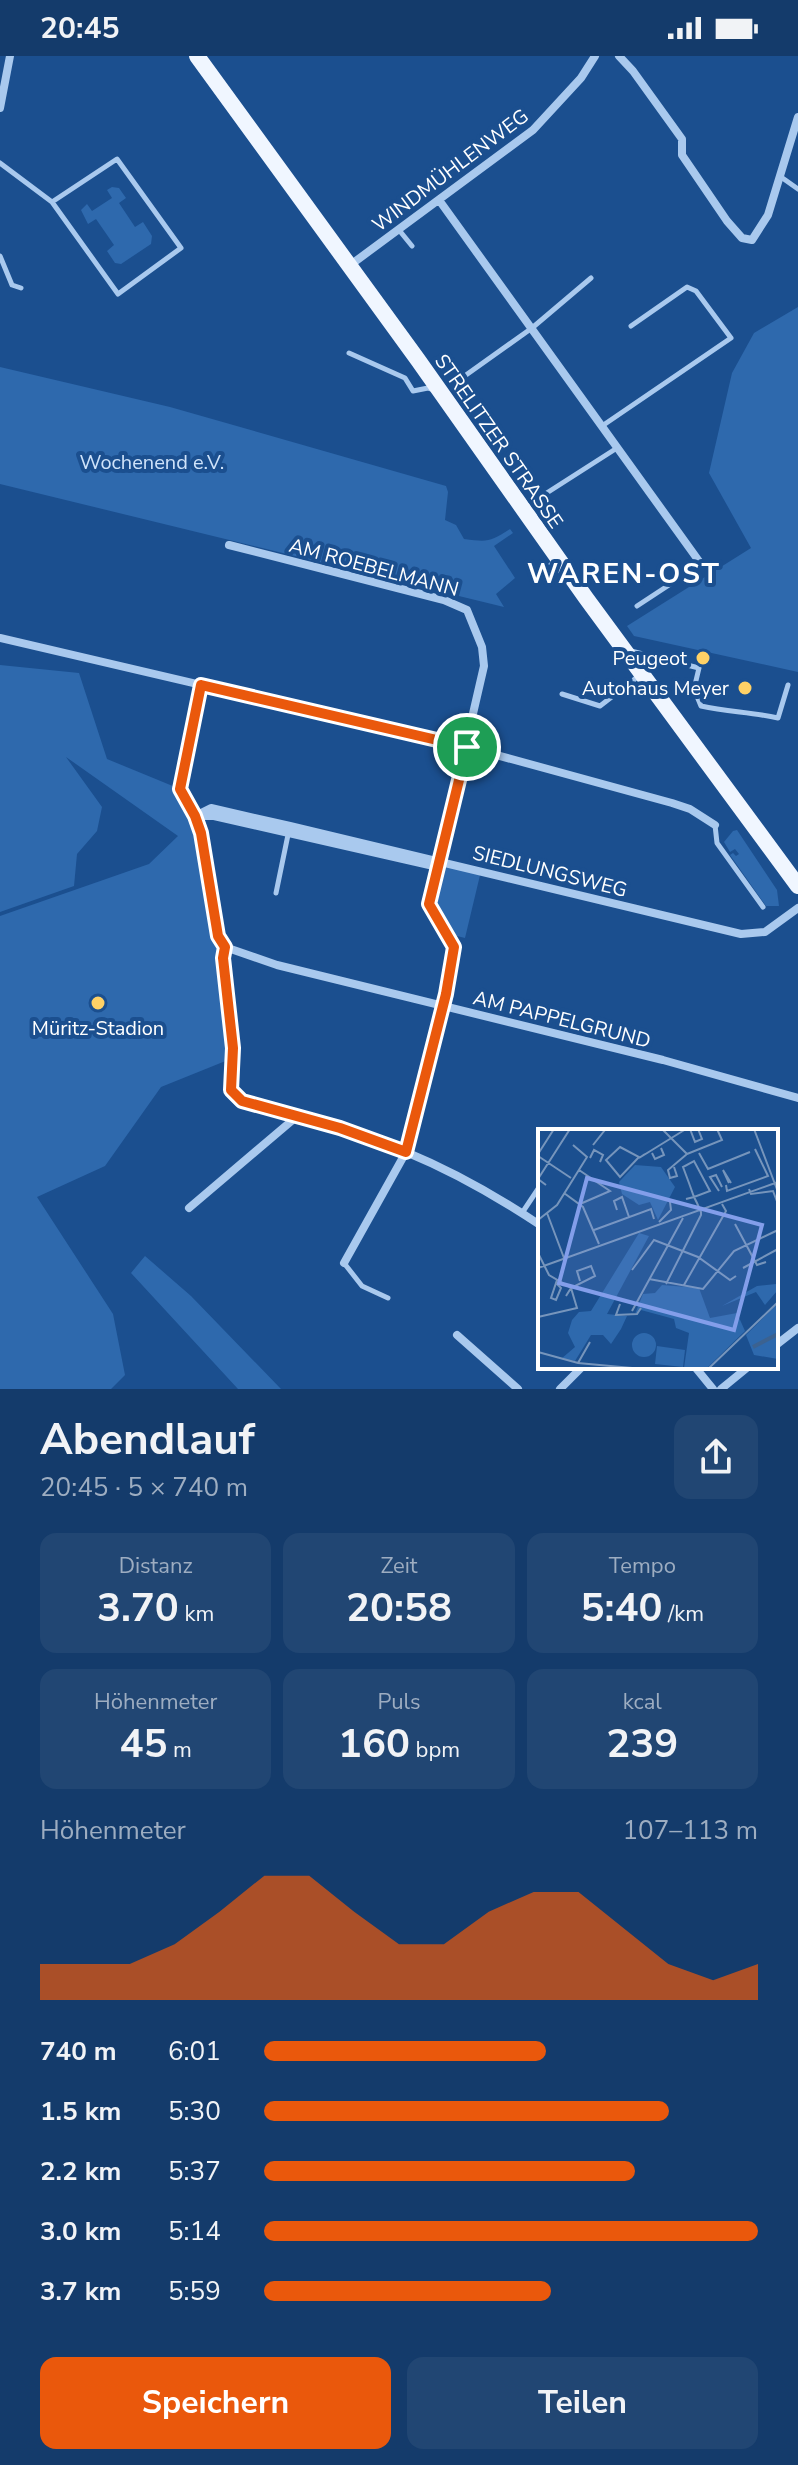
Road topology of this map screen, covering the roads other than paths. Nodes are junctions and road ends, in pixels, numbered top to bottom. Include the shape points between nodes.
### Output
1 (10, 56) edge
2 (197, 56) edge
3 (595, 56) edge
4 (619, 56) edge
5 (0, 108) edge
6 (798, 117) edge
7 (0, 163) edge
8 (780, 176) junction
9 (798, 189) edge
10 (439, 200) junction
11 (52, 202) junction
12 (399, 230) junction
13 (412, 246) dead end
14 (0, 256) edge
15 (349, 266) junction
16 (591, 278) dead end
17 (21, 288) dead end
18 (631, 326) dead end
19 (532, 328) junction
20 (349, 353) dead end
21 (459, 380) dead end
22 (440, 391) junction
23 (602, 426) junction
24 (617, 447) junction
25 (542, 496) dead end
26 (229, 545) dead end
27 (558, 559) junction
28 (701, 564) joint
29 (534, 577) dead end
30 (637, 606) dead end
31 (0, 638) edge
32 (623, 649) junction
33 (641, 674) junction
34 (201, 685) junction
35 (788, 685) dead end
36 (562, 694) dead end
37 (467, 747) junction
38 (195, 816) junction
39 (715, 825) joint
40 (289, 829) junction
41 (438, 864) junction
42 (798, 886) edge
43 (276, 893) dead end
44 (763, 907) dead end
45 (798, 908) edge
46 (225, 947) junction
47 (442, 1006) junction
48 (798, 1098) edge
49 (295, 1118) junction
50 (406, 1152) junction
51 (538, 1189) edge
52 (189, 1208) dead end
53 (522, 1213) junction
54 (538, 1224) edge
55 (344, 1263) joint
56 (388, 1298) dead end
57 (798, 1328) edge
58 (457, 1335) dead end
59 (778, 1343) edge
60 (580, 1369) edge
61 (697, 1369) edge
62 (746, 1369) edge
63 (518, 1389) edge
64 (560, 1389) edge
65 (713, 1389) edge
66 (721, 1389) edge

1 - 5 street
2 - 15 main road, STRELITZER STRASSE
3 - 10 street, WINDMÜHLENWEG via 533,130
4 - 8 street via 682,139 682,155 742,238 752,240 761,228
6 - 8 street
7 - 11 lane
8 - 9 lane
10 - 12 street, WINDMÜHLENWEG
10 - 19 street
11 - 11 lane via 118,294 181,248 117,159
12 - 13 lane
12 - 15 street, WINDMÜHLENWEG
14 - 17 lane via 12,285
15 - 22 main road, STRELITZER STRASSE
16 - 19 lane
18 - 23 lane via 687,287 696,291 731,338
19 - 21 lane
19 - 23 street
20 - 22 lane via 405,378 413,391
22 - 27 main road, STRELITZER STRASSE
23 - 24 street
24 - 25 lane
24 - 28 street
26 - 37 street, AM ROEBELMANN via 467,610 484,666
27 - 29 lane
27 - 32 main road, STRELITZER STRASSE
28 - 30 lane
31 - 34 street
32 - 33 main road, STRELITZER STRASSE
32 - 35 lane via 699,668 694,689 701,706 733,713 778,718
33 - 36 lane via 600,706
33 - 42 main road, STRELITZER STRASSE
34 - 37 street
34 - 38 street via 180,789
37 - 39 street via 672,803
37 - 41 street
38 - 40 street, SIEDLUNGSWEG
38 - 46 street via 218,936
39 - 44 lane via 717,843
40 - 41 street, SIEDLUNGSWEG
40 - 43 lane
41 - 45 street, SIEDLUNGSWEG via 741,934 765,932
41 - 47 street via 429,904 454,947
46 - 47 street, AM PAPPELGRUND
46 - 49 street via 231,1090 242,1101
47 - 48 street, AM PAPPELGRUND
47 - 50 street
49 - 50 street
49 - 52 street
50 - 53 street
50 - 55 street
51 - 53 lane
53 - 54 street
55 - 56 lane via 362,1286
57 - 59 street
58 - 63 street
60 - 64 street
61 - 65 street
62 - 66 street

